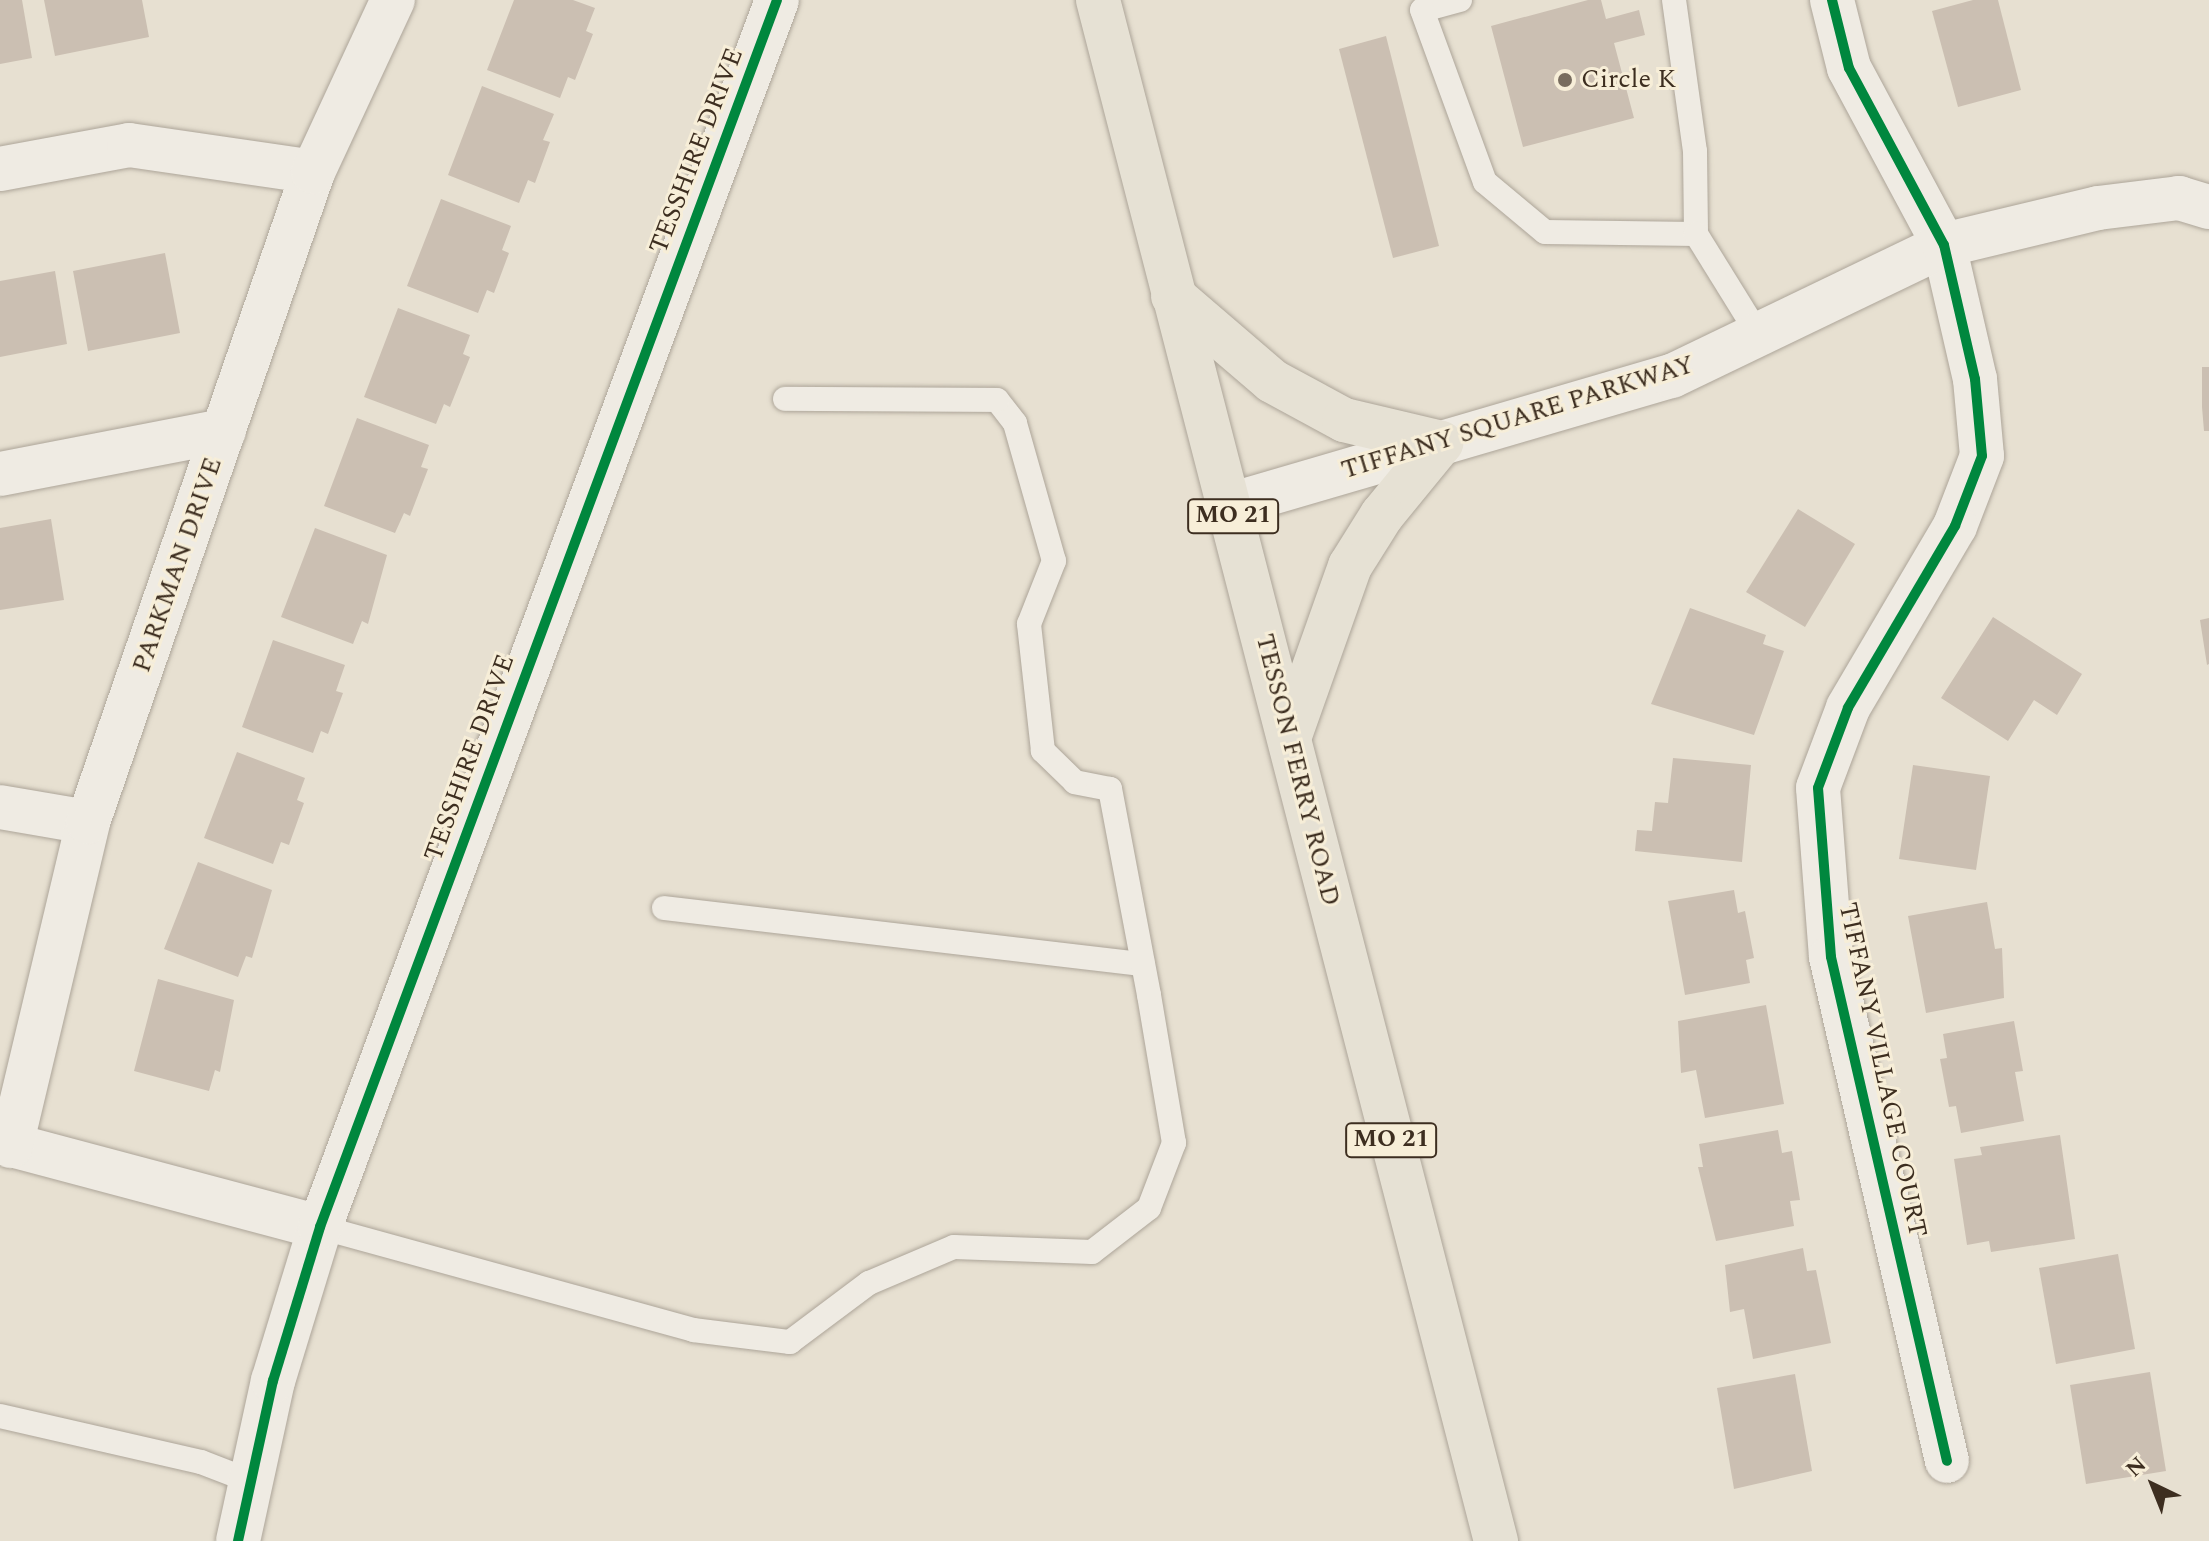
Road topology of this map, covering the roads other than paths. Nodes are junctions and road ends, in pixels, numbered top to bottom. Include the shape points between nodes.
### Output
1 (393, 0) edge
2 (777, 0) edge
3 (1098, 0) edge
4 (1460, 0) edge
5 (1674, 0) edge
6 (1832, 0) edge
7 (0, 169) edge
8 (313, 172) junction
9 (2209, 207) edge
10 (1696, 234) junction
11 (1944, 245) junction
12 (1173, 296) junction
13 (1758, 334) junction
14 (785, 399) dead end
15 (224, 431) junction
16 (1441, 443) junction
17 (0, 474) edge
18 (1230, 505) junction
19 (1289, 738) junction
20 (0, 807) edge
21 (88, 822) junction
22 (664, 908) dead end
23 (1143, 964) junction
24 (5, 1144) edge
25 (320, 1227) junction
26 (0, 1416) edge
27 (1947, 1461) dead end
28 (250, 1481) junction
29 (238, 1541) edge
30 (1496, 1541) edge

1 - 8 street, PARKMAN DRIVE
2 - 25 street, TESSHIRE DRIVE
3 - 12 main road, TESSON FERRY ROAD / MO 21
4 - 10 lane via 1422,10 1485,182 1545,232
5 - 10 lane via 1695,151
6 - 11 street, TIFFANY VILLAGE COURT via 1849,68
7 - 8 street via 129,145
8 - 15 street, PARKMAN DRIVE
9 - 11 street, TIFFANY SQUARE PARKWAY via 2179,198 2098,208
10 - 13 lane
11 - 13 street, TIFFANY SQUARE PARKWAY
11 - 27 street, TIFFANY VILLAGE COURT via 1975,379 1982,456 1955,526 1848,708 1818,788 1831,957
12 - 16 main road via 1272,381 1344,420
12 - 18 main road, TESSON FERRY ROAD / MO 21
13 - 16 street, TIFFANY SQUARE PARKWAY via 1672,376
14 - 23 lane via 997,400 1015,423 1054,561 1029,624 1043,751 1075,782 1110,789
15 - 17 street
15 - 21 street, PARKMAN DRIVE
16 - 18 street, TIFFANY SQUARE PARKWAY
16 - 19 main road via 1382,515 1350,566
18 - 19 main road, TESSON FERRY ROAD / MO 21
19 - 30 main road, TESSON FERRY ROAD / MO 21
20 - 21 street
21 - 24 street, PARKMAN DRIVE
22 - 23 lane
23 - 25 lane via 1174,1143 1149,1208 1092,1252 954,1247 869,1283 790,1342 693,1330
24 - 25 street
25 - 28 street, TESSHIRE DRIVE via 273,1381
26 - 28 lane via 201,1462
28 - 29 street, TESSHIRE DRIVE

